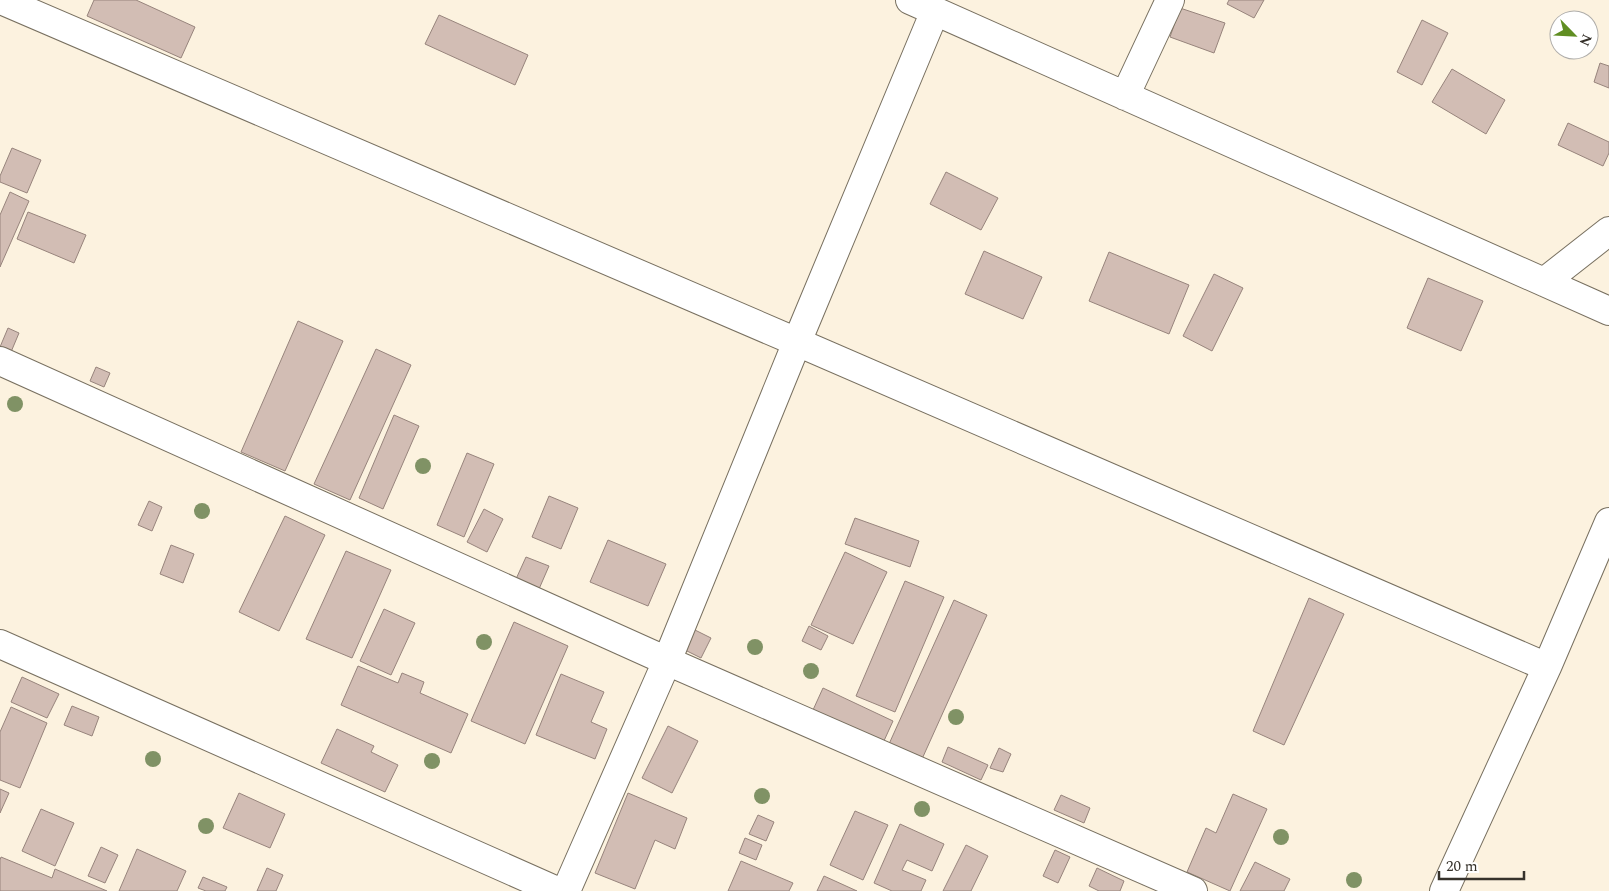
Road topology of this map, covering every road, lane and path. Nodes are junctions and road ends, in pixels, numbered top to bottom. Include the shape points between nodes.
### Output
1 (1, 0) edge
2 (910, 0) edge
3 (1170, 0) edge
4 (936, 11) junction
5 (1125, 96) junction
6 (1609, 230) edge
7 (1544, 282) junction
8 (1609, 311) edge
9 (797, 342) junction
10 (0, 361) edge
11 (1609, 522) edge
12 (0, 644) edge
13 (667, 661) junction
14 (1547, 667) junction
15 (557, 891) edge
16 (566, 891) edge
17 (1193, 891) edge
18 (1444, 891) edge

1 - 9 street
2 - 4 street
3 - 5 street
4 - 5 street
4 - 9 street
5 - 7 street
6 - 7 street
7 - 8 street
9 - 13 street
9 - 14 street
10 - 13 street
11 - 14 street
12 - 15 street
13 - 16 street
13 - 17 street
14 - 18 street

